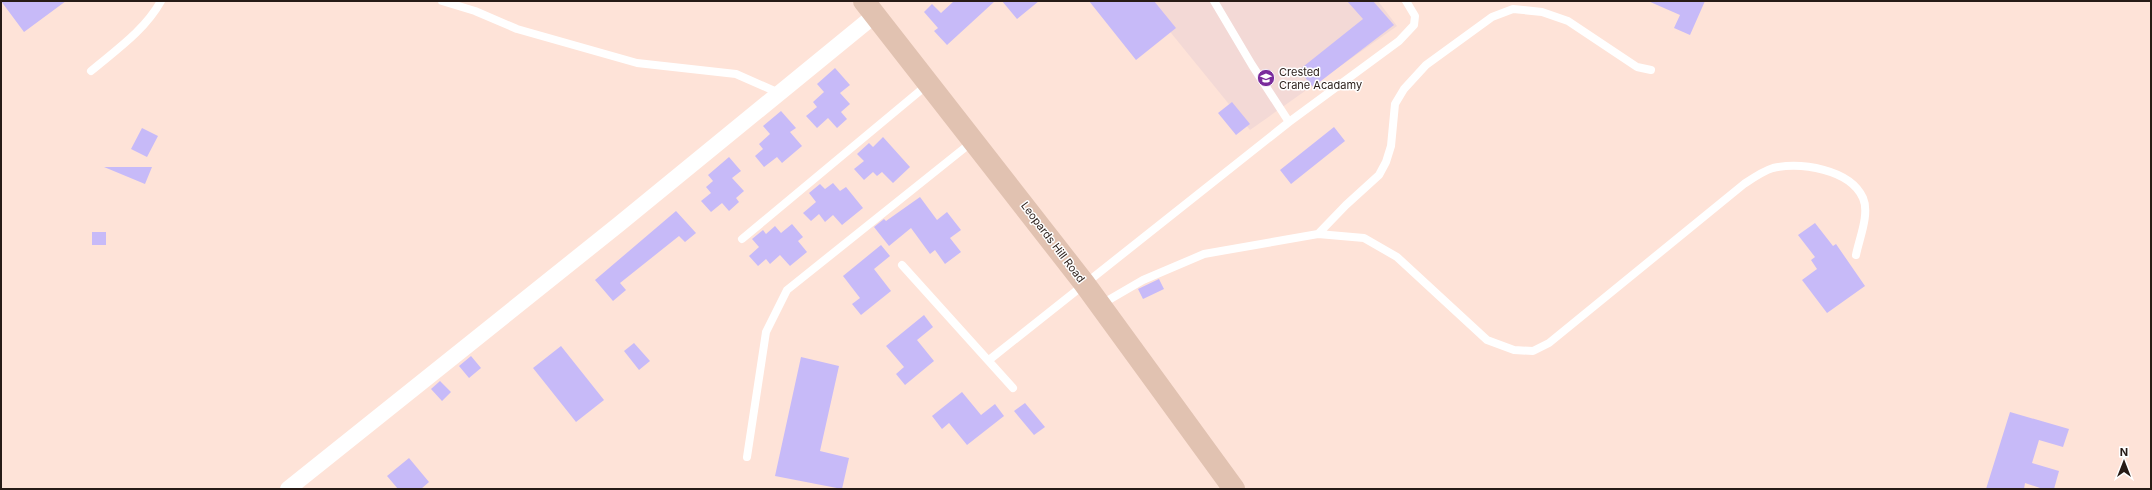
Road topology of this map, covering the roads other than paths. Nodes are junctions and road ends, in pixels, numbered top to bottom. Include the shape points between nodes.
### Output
1 (162, 1) edge
2 (442, 1) edge
3 (1214, 1) edge
4 (1406, 1) edge
5 (870, 8) edge
6 (1651, 70) dead end
7 (91, 71) dead end
8 (930, 83) junction
9 (779, 93) junction
10 (1289, 122) junction
11 (974, 140) junction
12 (1318, 234) junction
13 (742, 239) dead end
14 (1856, 254) dead end
15 (902, 265) dead end
16 (1084, 283) junction
17 (1099, 305) junction
18 (989, 360) junction
19 (1013, 388) dead end
20 (747, 457) dead end
21 (1232, 488) edge
22 (288, 489) edge

1 - 7 lane via 155,13 134,35
2 - 9 lane via 475,11 517,29 630,61 736,74
3 - 10 lane
4 - 10 lane via 1415,16 1414,25 1399,41
5 - 8 main road, Leopards Hill Road
5 - 9 street
6 - 12 lane via 1637,67 1568,21 1542,12 1513,9 1492,16 1426,65 1404,89 1395,104 1391,146 1379,175
8 - 11 main road, Leopards Hill Road
8 - 13 lane
9 - 22 street
10 - 16 lane
11 - 16 main road, Leopards Hill Road
11 - 20 lane via 787,290 766,332
12 - 14 lane via 1364,238 1377,245 1397,257 1487,340 1514,350 1533,351 1554,339 1744,184 1757,175 1773,169 1825,169 1848,180 1863,198 1865,207
12 - 17 lane via 1204,254 1143,280
15 - 18 lane
16 - 17 main road, Leopards Hill Road
16 - 18 lane
17 - 21 main road, Leopards Hill Road
18 - 19 lane

